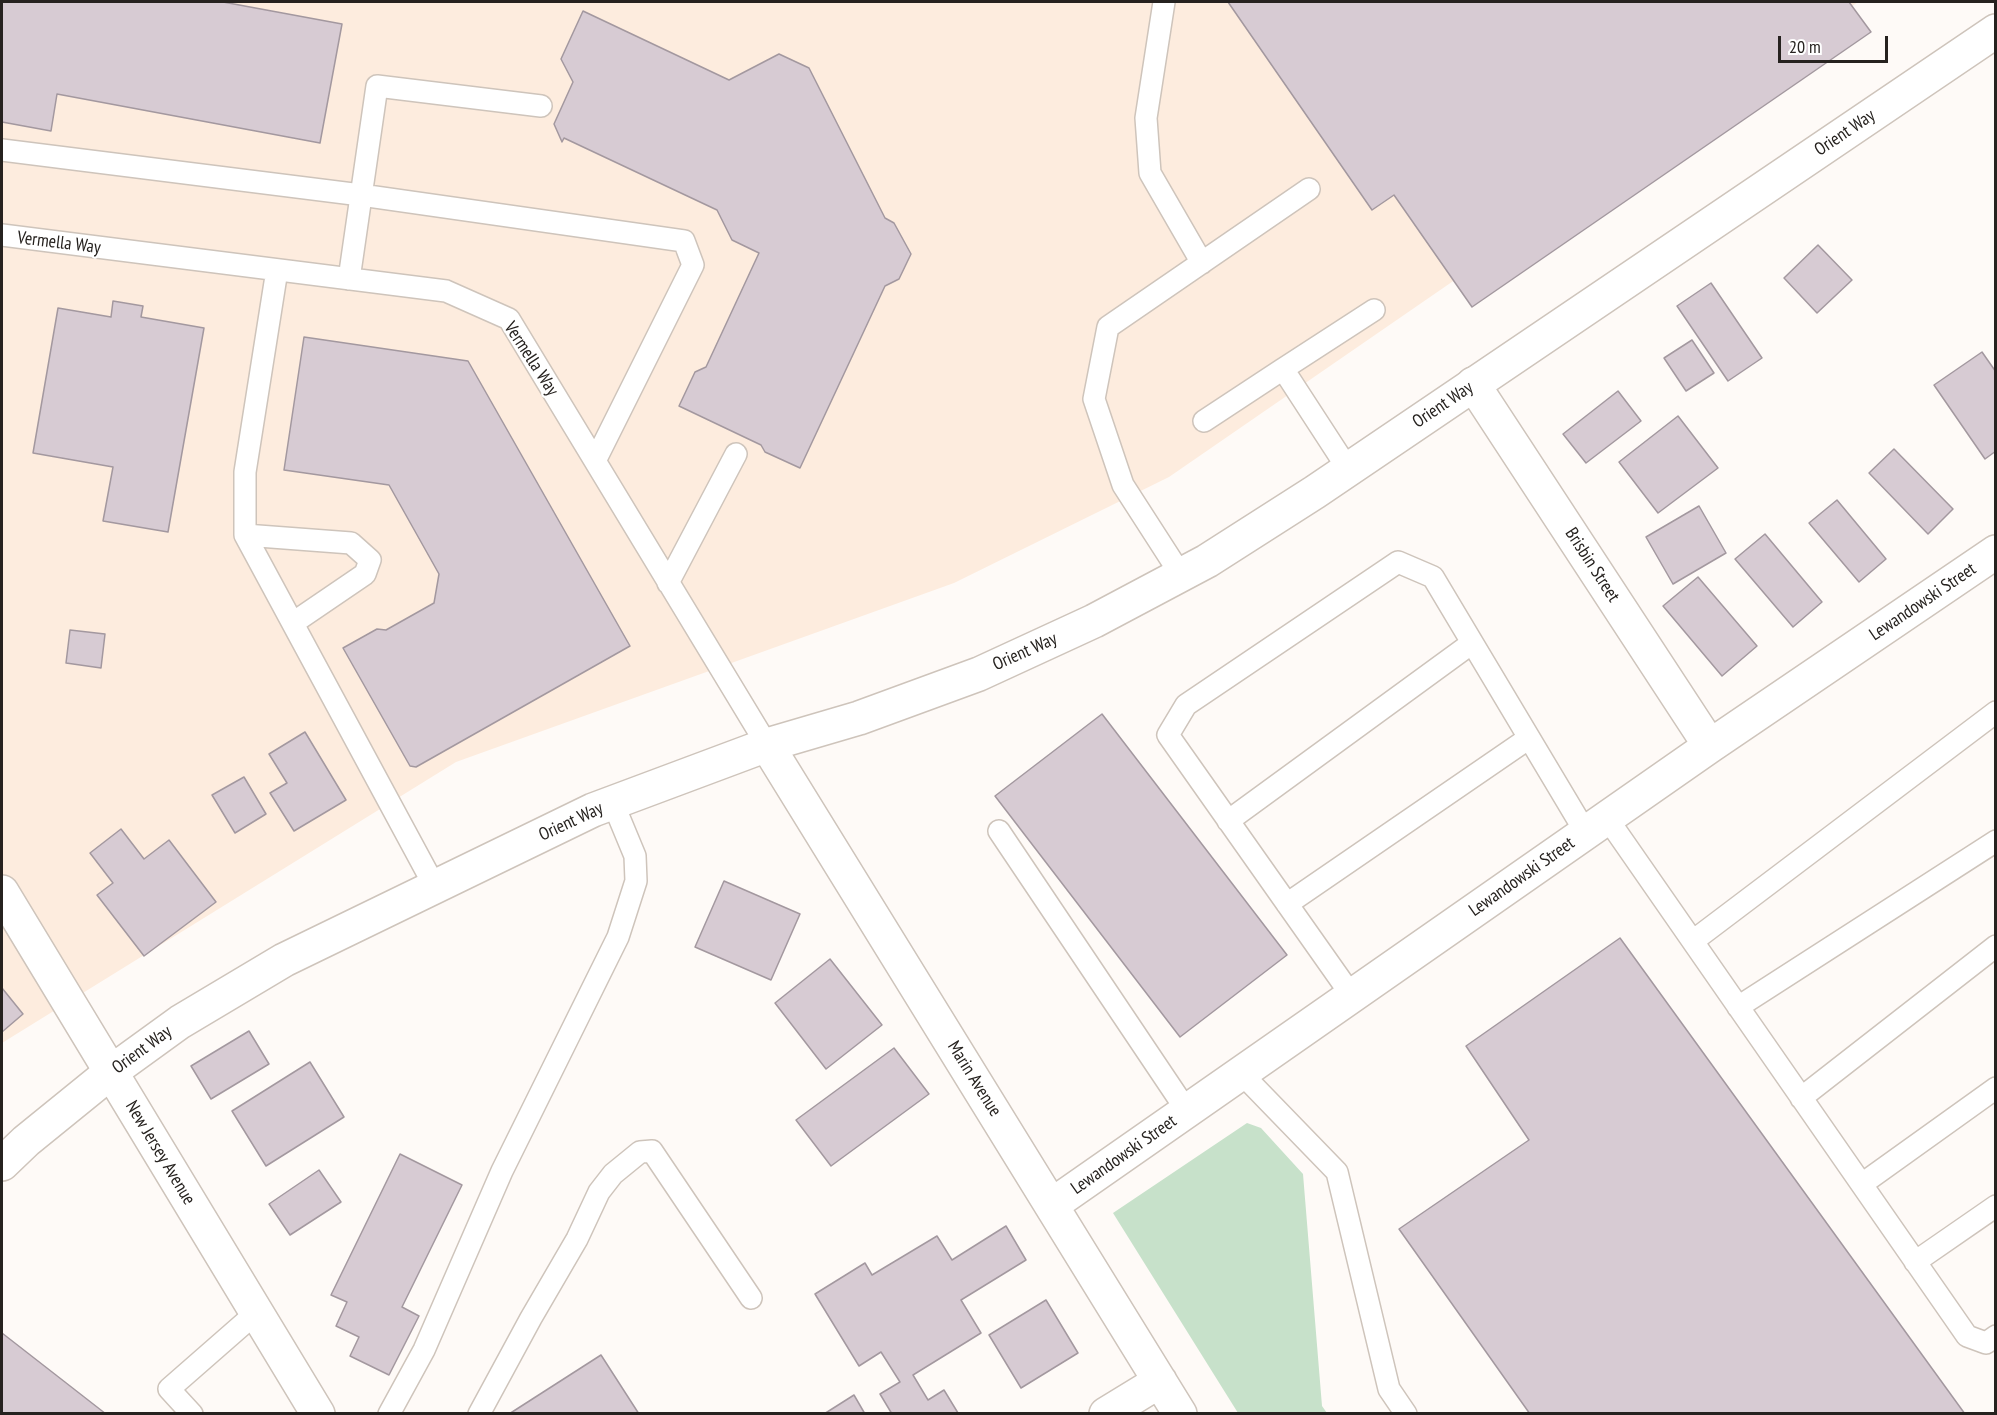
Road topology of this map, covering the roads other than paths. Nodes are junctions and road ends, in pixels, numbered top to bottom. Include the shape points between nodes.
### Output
1 (1164, 2) edge
2 (1995, 31) edge
3 (541, 106) dead end
4 (2, 150) edge
5 (1310, 189) dead end
6 (361, 195) junction
7 (2, 236) edge
8 (1202, 263) junction
9 (277, 270) junction
10 (349, 279) junction
11 (1374, 310) dead end
12 (1283, 369) junction
13 (1473, 384) junction
14 (1204, 421) dead end
15 (736, 454) dead end
16 (595, 461) junction
17 (1348, 469) junction
18 (245, 535) junction
19 (1995, 552) edge
20 (1181, 575) junction
21 (668, 583) junction
22 (293, 623) junction
23 (1472, 643) junction
24 (1995, 712) edge
25 (1529, 738) junction
26 (767, 745) junction
27 (1710, 746) junction
28 (613, 803) junction
29 (1228, 821) junction
30 (1596, 826) junction
31 (999, 831) dead end
32 (1995, 841) edge
33 (435, 887) junction
34 (2, 892) edge
35 (1287, 904) junction
36 (1693, 942) junction
37 (1995, 946) edge
38 (1352, 996) junction
39 (1738, 1007) junction
40 (111, 1072) junction
41 (1241, 1073) junction
42 (1995, 1089) edge
43 (1801, 1098) junction
44 (1187, 1111) junction
45 (2, 1164) edge
46 (1862, 1184) junction
47 (1052, 1205) junction
48 (1995, 1206) edge
49 (1915, 1262) junction
50 (751, 1298) dead end
51 (257, 1312) junction
52 (1995, 1336) edge
53 (1160, 1381) junction
54 (192, 1413) edge
55 (318, 1413) edge
56 (389, 1413) edge
57 (479, 1413) edge
58 (1106, 1413) edge
59 (1180, 1413) edge
60 (1406, 1413) edge

1 - 8 lane via 1146,118 1150,173
2 - 13 street, Orient Way
3 - 6 lane via 377,86
4 - 6 lane
5 - 8 lane
6 - 10 lane
6 - 16 lane via 684,241 693,265
7 - 9 lane, Vermella Way
8 - 20 lane via 1108,327 1094,399 1123,485
9 - 10 lane, Vermella Way
9 - 18 lane via 245,472
10 - 16 lane, Vermella Way via 446,291 509,319
11 - 12 lane
12 - 14 lane
12 - 17 lane
13 - 17 street, Orient Way
13 - 27 street, Brisbin Street
15 - 21 lane
16 - 21 lane, Vermella Way
17 - 20 street, Orient Way
18 - 22 lane
18 - 22 lane via 351,543 370,560 364,574
19 - 27 street, Lewandowski Street
20 - 26 street, Orient Way via 1094,621 979,674 859,718
21 - 26 lane, Vermella Way
22 - 33 lane
23 - 25 lane
23 - 29 lane
23 - 29 lane via 1433,577 1398,562 1186,705 1168,735
24 - 36 lane
25 - 30 lane
25 - 35 lane
26 - 28 street, Orient Way
26 - 47 street, Marin Avenue
27 - 30 street, Lewandowski Street
28 - 33 street, Orient Way
28 - 56 lane via 635,856 636,881 618,937 502,1171 424,1350
29 - 35 lane
30 - 36 lane
30 - 38 street, Lewandowski Street
31 - 44 lane
32 - 39 lane
33 - 40 street, Orient Way via 284,960 180,1022
34 - 40 street, New Jersey Avenue
35 - 38 lane
36 - 39 lane
37 - 43 lane
38 - 41 street, Lewandowski Street
39 - 43 lane
40 - 45 street, Orient Way
40 - 51 street, New Jersey Avenue
41 - 44 street, Lewandowski Street
41 - 60 lane via 1337,1172 1389,1389
42 - 46 lane
43 - 46 lane
44 - 47 street, Lewandowski Street
46 - 49 lane
47 - 53 street, Marin Avenue
48 - 49 lane
49 - 52 lane via 1967,1336 1986,1343
50 - 57 lane via 652,1151 640,1152 613,1174 599,1192 577,1239
51 - 54 lane via 169,1389
51 - 55 street, New Jersey Avenue
53 - 58 street
53 - 59 street, Marin Avenue

